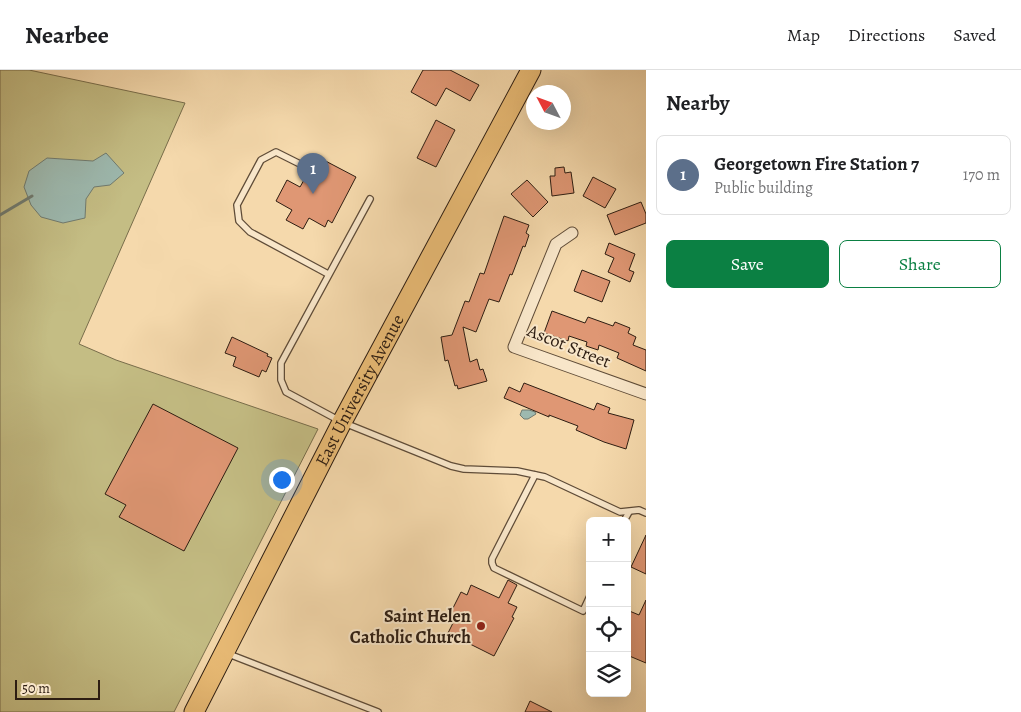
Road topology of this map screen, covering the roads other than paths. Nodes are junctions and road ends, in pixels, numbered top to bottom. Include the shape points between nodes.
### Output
1 (531, 70) edge
2 (310, 169) dead end
3 (370, 199) dead end
4 (572, 233) dead end
5 (328, 274) junction
6 (646, 394) edge
7 (342, 422) junction
8 (535, 475) junction
9 (629, 512) junction
10 (646, 513) edge
11 (626, 517) edge
12 (586, 605) edge
13 (225, 652) junction
14 (194, 712) edge
15 (378, 712) edge

1 - 7 main road, East University Avenue
2 - 5 lane via 276,152 261,160 237,205 239,221 250,232
3 - 5 lane
4 - 6 street, Ascot Street via 556,244 514,347
5 - 7 lane via 281,363 280,380 286,392
7 - 8 lane via 451,466
7 - 13 main road, East University Avenue
8 - 9 lane via 620,512
8 - 12 lane via 492,558 492,564 494,568 583,611
9 - 10 lane via 638,510
9 - 11 lane
13 - 14 main road, East University Avenue
13 - 15 lane

